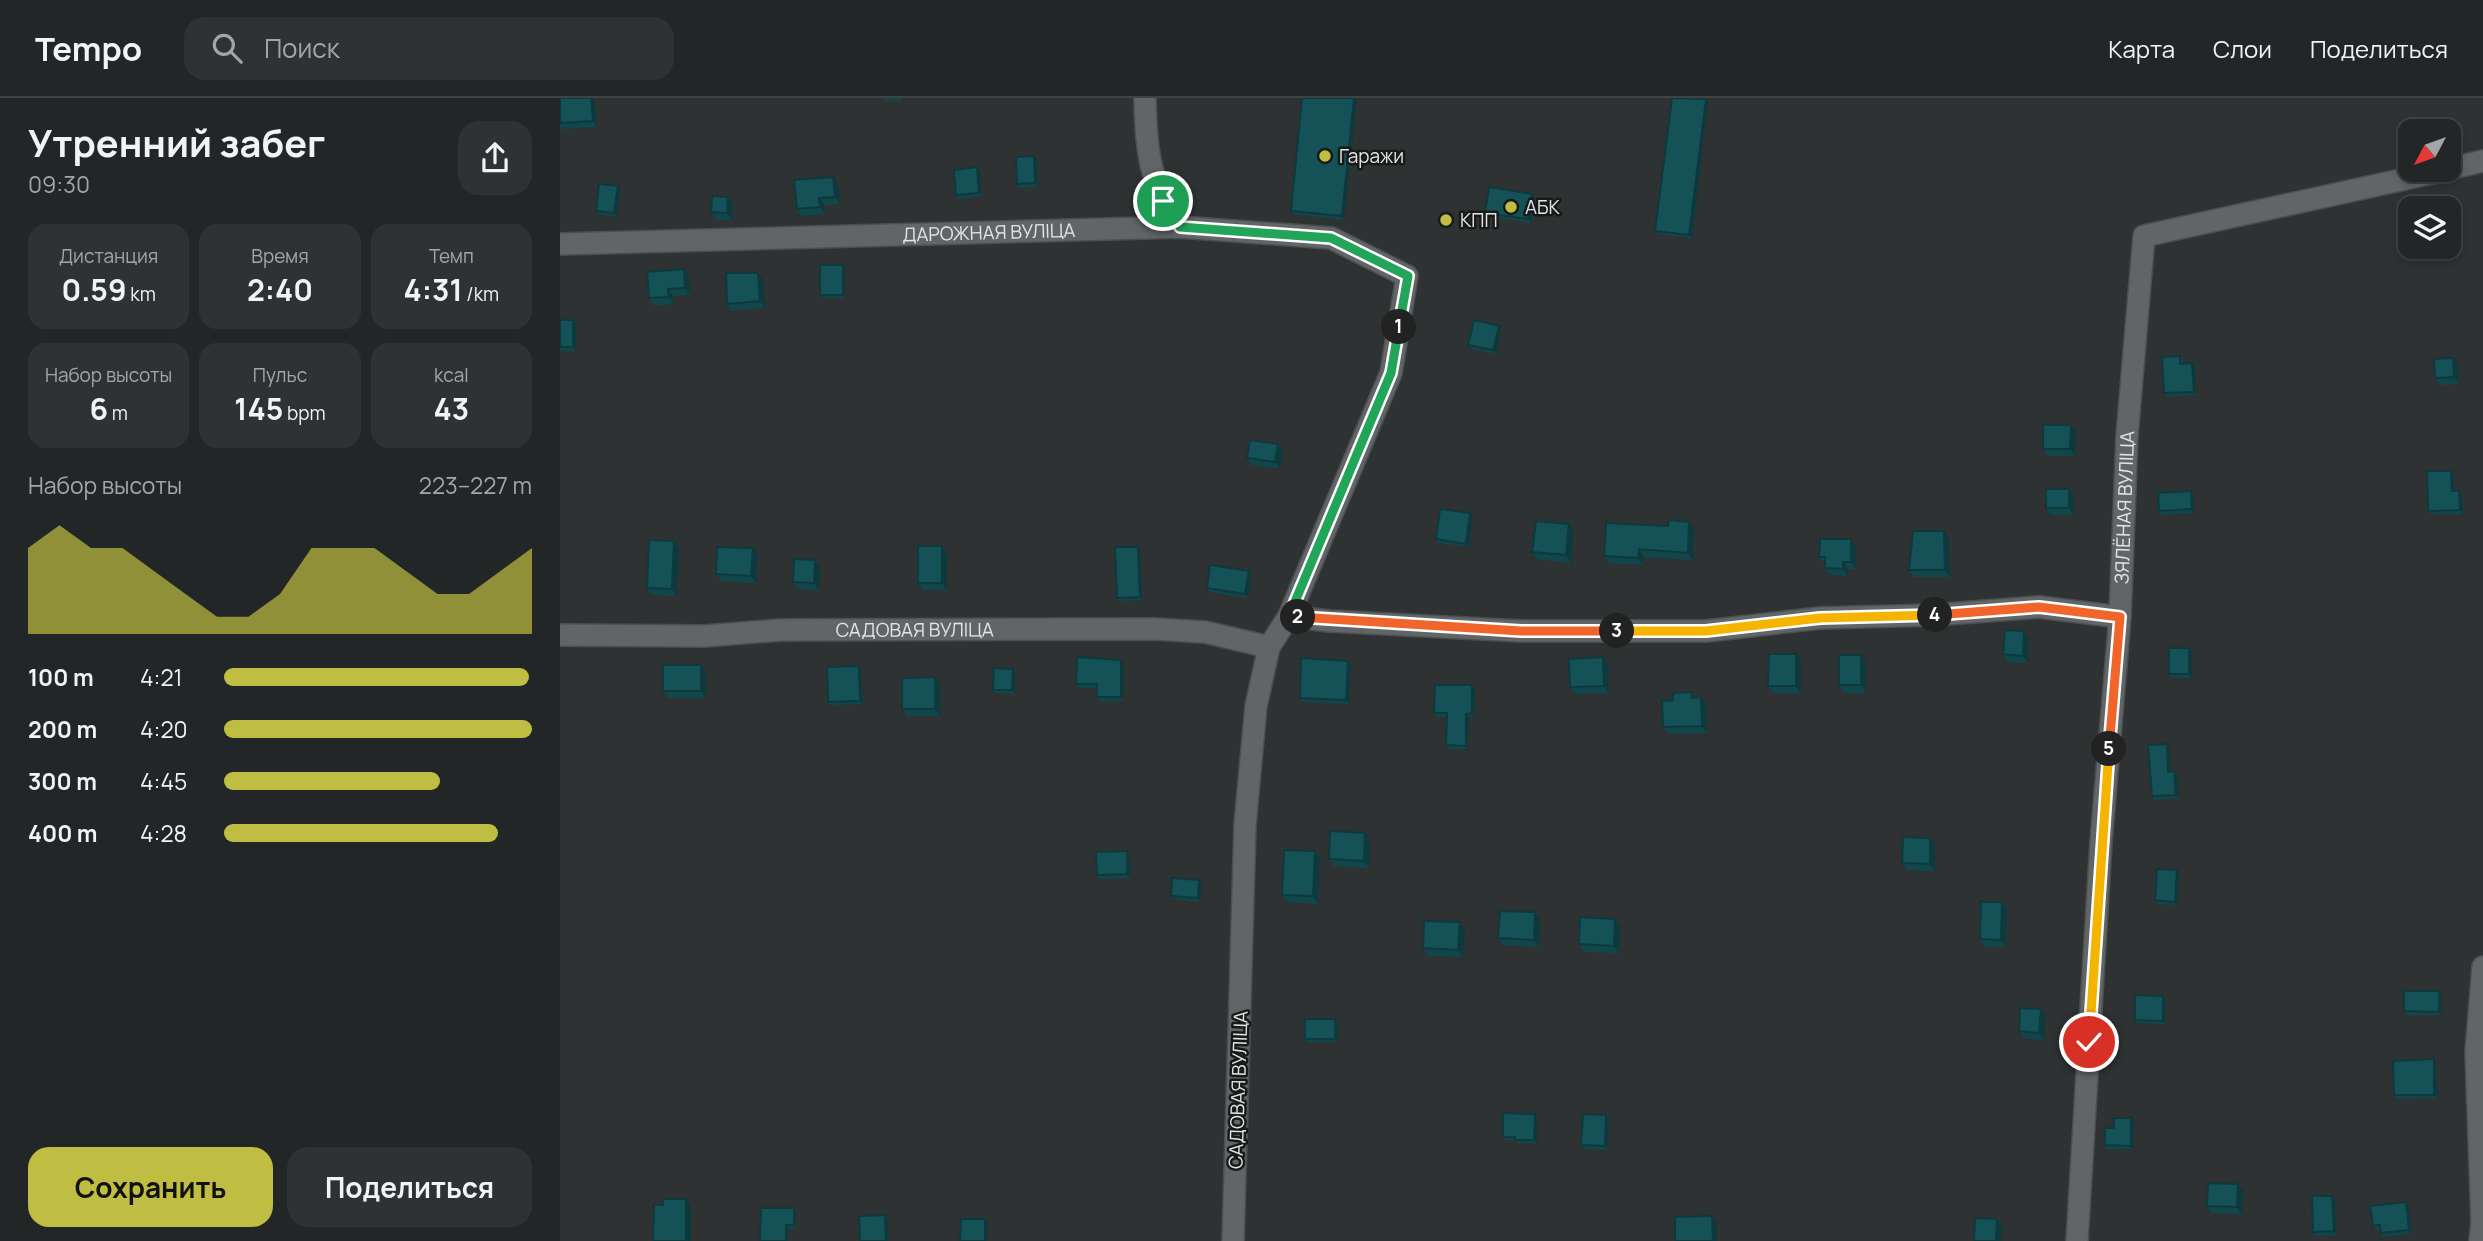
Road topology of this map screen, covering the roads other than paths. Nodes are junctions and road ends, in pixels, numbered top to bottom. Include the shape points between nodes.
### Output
1 (1145, 98) edge
2 (2483, 161) edge
3 (2461, 166) edge
4 (2398, 180) edge
5 (1180, 227) junction
6 (560, 244) edge
7 (1408, 276) joint
8 (1289, 616) junction
9 (2120, 617) junction
10 (560, 635) edge
11 (1269, 647) junction
12 (2483, 967) edge
13 (1233, 1241) edge
14 (2077, 1241) edge
15 (2480, 1241) edge

1 - 5 street via 1150,168
2 - 3 street
4 - 9 street, ЗЯЛЁНАЯ ВУЛІЦА via 2144,236 2127,436
5 - 6 street, ДАРОЖНАЯ ВУЛІЦА
5 - 7 street, ДАРОЖНАЯ ВУЛІЦА via 1331,238
7 - 8 street, САДОВАЯ ВУЛІЦА via 1391,373
8 - 9 street via 1560,631 1706,631 1820,618 2039,607
8 - 11 street, САДОВАЯ ВУЛІЦА
9 - 14 street, ЗЯЛЁНАЯ ВУЛІЦА
10 - 11 street, САДОВАЯ ВУЛІЦА via 1154,629 1205,632
11 - 13 street, САДОВАЯ ВУЛІЦА via 1256,706 1245,825
12 - 15 street via 2476,1052

